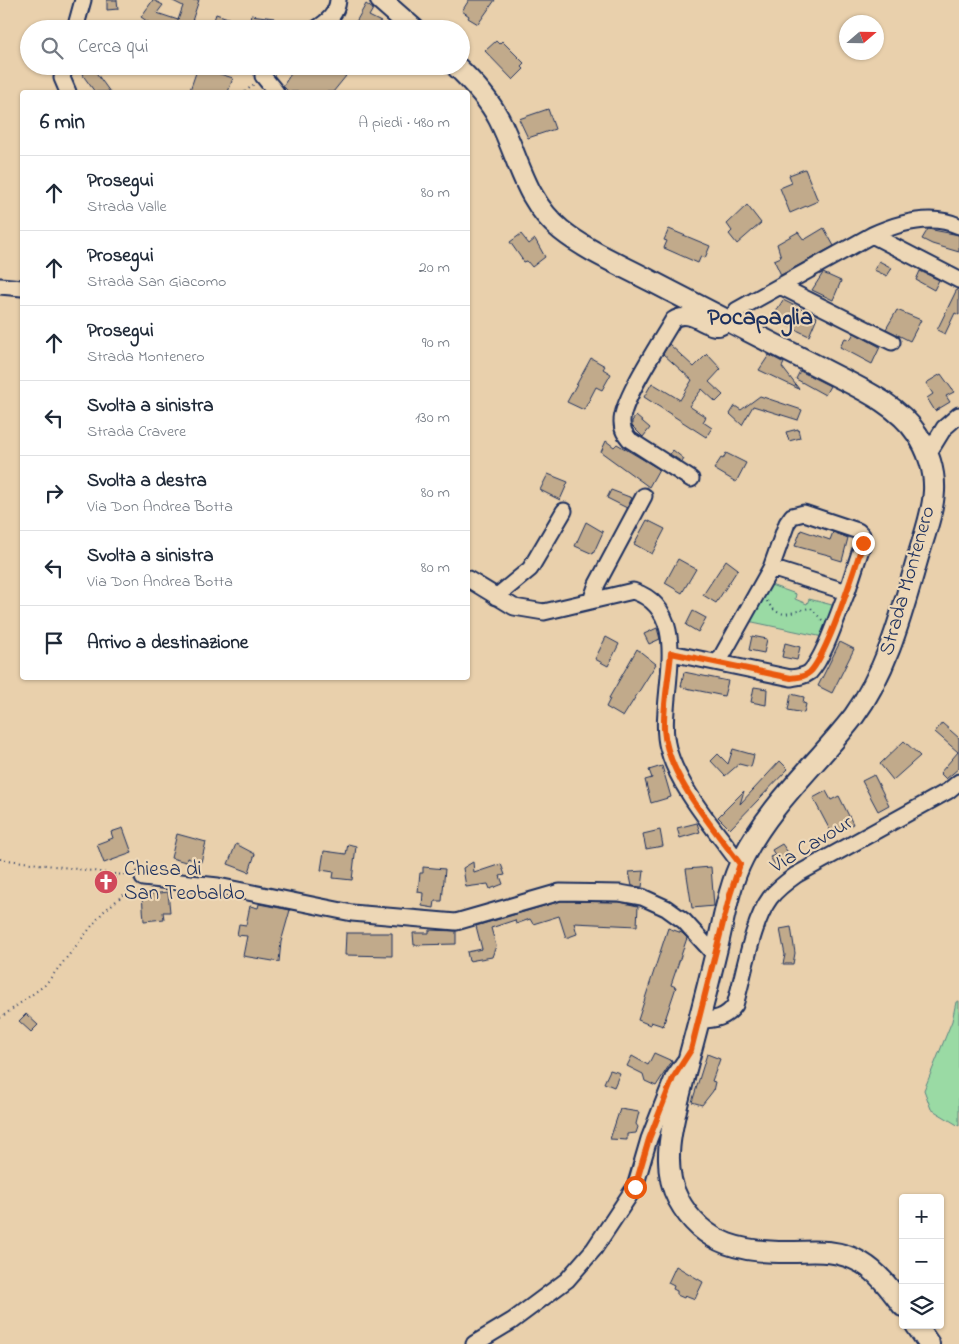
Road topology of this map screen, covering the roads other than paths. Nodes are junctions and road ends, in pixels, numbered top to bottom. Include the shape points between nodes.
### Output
1 (83, 0) edge
2 (338, 0) edge
3 (381, 0) edge
4 (77, 20) edge
5 (328, 20) edge
6 (404, 20) edge
7 (63, 75) edge
8 (263, 75) edge
9 (466, 75) edge
10 (67, 90) edge
11 (274, 90) edge
12 (959, 226) edge
13 (872, 236) junction
14 (959, 280) edge
15 (0, 286) edge
16 (780, 286) junction
17 (20, 288) edge
18 (728, 321) junction
19 (892, 342) dead end
20 (959, 415) edge
21 (928, 454) junction
22 (691, 479) dead end
23 (644, 496) dead end
24 (564, 511) dead end
25 (770, 568) junction
26 (470, 579) edge
27 (847, 592) junction
28 (496, 597) junction
29 (591, 601) junction
30 (671, 653) junction
31 (719, 661) junction
32 (959, 782) edge
33 (740, 864) junction
34 (143, 878) road end
35 (715, 955) junction
36 (699, 1020) junction
37 (691, 1050) junction
38 (899, 1301) edge
39 (919, 1329) edge
40 (474, 1344) edge
41 (929, 1344) edge

1 - 4 street
2 - 5 street via 333,16
3 - 6 main road
7 - 10 street
8 - 11 street
9 - 18 main road, Strada Montenero via 490,103 535,202 557,227 611,260
12 - 13 street via 936,220 909,221
13 - 14 street
13 - 16 street
15 - 17 street
16 - 18 street via 737,310
16 - 19 street
18 - 21 main road, Strada Montenero via 875,396 915,430
18 - 22 street via 716,328 686,315 673,320 629,398 622,421 623,432 630,440
20 - 21 street via 944,428
21 - 33 main road, Strada Montenero via 934,490 930,516 885,663 853,716 757,833
23 - 29 street
24 - 28 street via 530,569
25 - 27 street
25 - 27 street via 787,523 792,516 804,513 858,530 862,535 863,543
25 - 31 street
26 - 28 street
27 - 31 street via 810,672 791,678
28 - 29 street via 514,607 544,612
29 - 30 street via 633,591 646,595 658,607 666,626
30 - 31 street
30 - 33 street via 664,729 667,748 687,789
32 - 36 street, Via Cavour via 780,886 760,916 735,1005 723,1017
33 - 35 main road, Strada Montenero
34 - 35 street via 218,886 352,913 456,922 560,892 620,893 642,897 666,908 689,926
35 - 36 main road, Strada Montenero
36 - 37 main road, Strada Montenero
37 - 38 main road, Strada Montenero via 668,1157 676,1195 690,1218 699,1228 722,1242 746,1251 830,1251 849,1257 878,1275
37 - 40 street via 673,1078 649,1139 635,1187 594,1249 560,1286
39 - 41 main road

